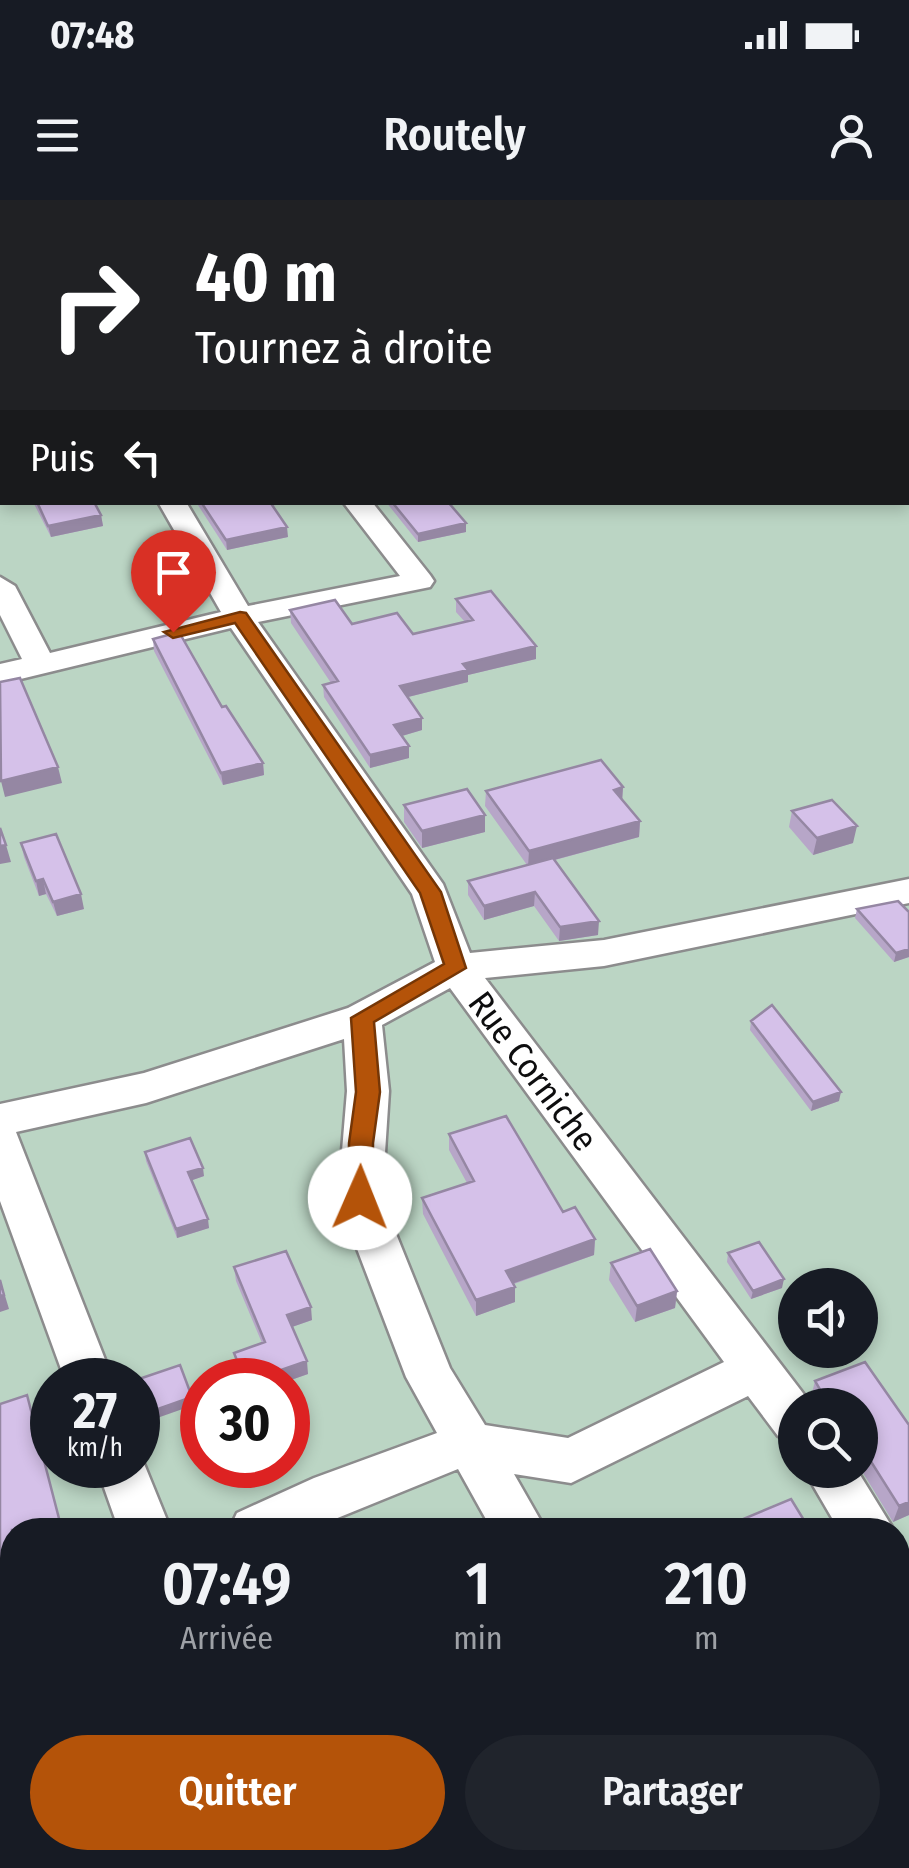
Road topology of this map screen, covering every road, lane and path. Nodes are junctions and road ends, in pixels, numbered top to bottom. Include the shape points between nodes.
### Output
1 (174, 505) edge
2 (359, 505) edge
3 (0, 586) edge
4 (240, 617) junction
5 (40, 663) junction
6 (0, 674) edge
7 (909, 891) edge
8 (456, 968) junction
9 (362, 1018) junction
10 (0, 1120) edge
11 (0, 1142) edge
12 (81, 1358) edge
13 (758, 1368) junction
14 (778, 1396) edge
15 (467, 1444) junction
16 (129, 1488) edge
17 (841, 1488) edge
18 (141, 1518) edge
19 (281, 1518) edge
20 (513, 1518) edge
21 (860, 1518) edge

1 - 4 street, Rue Corniche
2 - 4 street via 419,581
3 - 5 street
4 - 5 street
4 - 8 street, Rue Corniche via 430,892
5 - 6 street
7 - 8 street via 604,953
8 - 9 street
8 - 13 street, Rue Corniche
9 - 10 street via 146,1088
9 - 15 street via 368,1092 360,1198 430,1377
11 - 12 street
13 - 14 street, Rue Corniche
13 - 15 street via 571,1461
15 - 19 street
15 - 20 street
16 - 18 street
17 - 21 street

